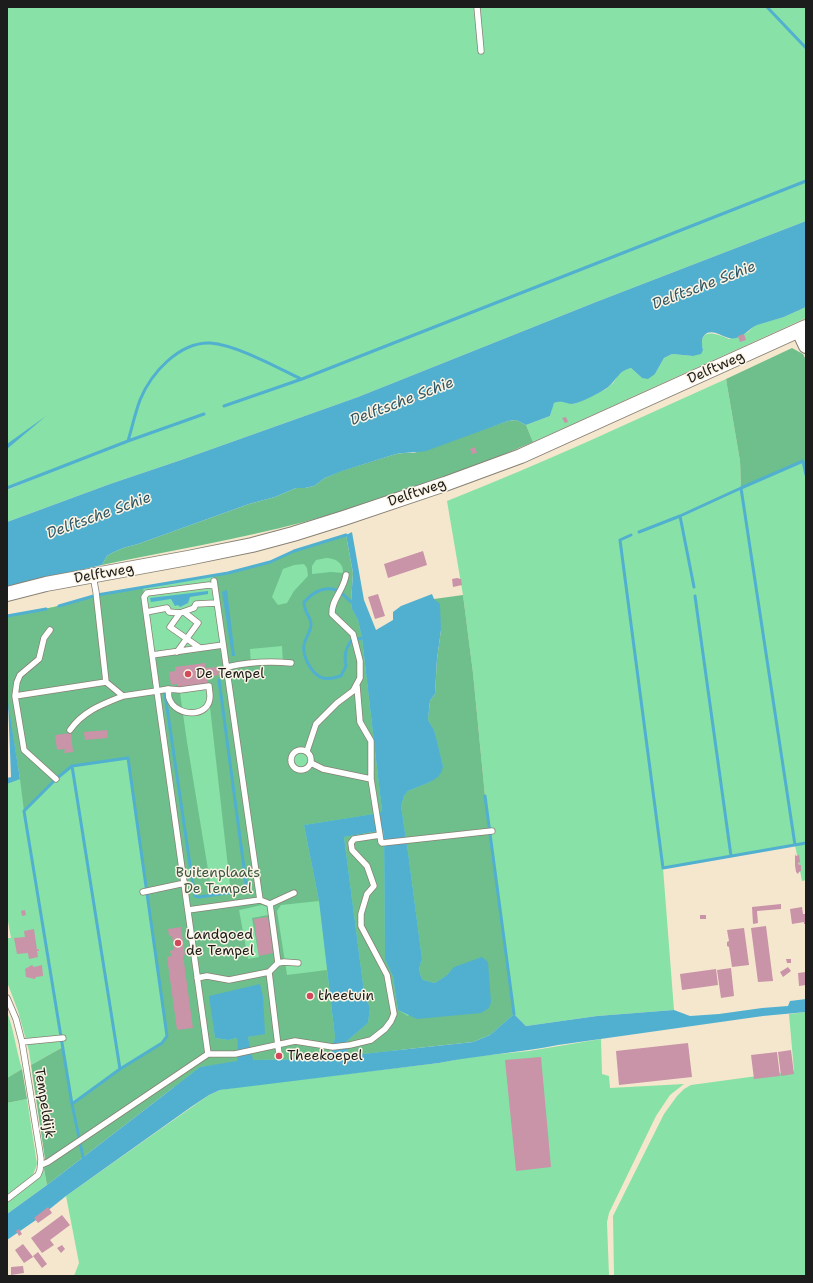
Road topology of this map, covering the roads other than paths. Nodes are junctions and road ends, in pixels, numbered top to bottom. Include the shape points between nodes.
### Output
1 (477, 7) edge
2 (481, 51) dead end
3 (802, 329) edge
4 (806, 346) edge
5 (346, 575) dead end
6 (93, 576) junction
7 (7, 594) edge
8 (216, 603) junction
9 (146, 612) junction
10 (182, 612) junction
11 (50, 630) dead end
12 (186, 639) junction
13 (223, 645) junction
14 (200, 648) junction
15 (177, 652) junction
16 (152, 655) junction
17 (291, 663) dead end
18 (227, 667) junction
19 (106, 682) junction
20 (357, 686) junction
21 (168, 689) junction
22 (157, 691) junction
23 (15, 696) junction
24 (123, 696) junction
25 (70, 730) dead end
26 (307, 751) junction
27 (311, 763) junction
28 (56, 779) dead end
29 (371, 779) junction
30 (492, 831) dead end
31 (380, 833) junction
32 (184, 883) junction
33 (143, 892) dead end
34 (294, 893) dead end
35 (260, 900) junction
36 (270, 904) junction
37 (188, 910) junction
38 (278, 963) junction
39 (298, 963) dead end
40 (269, 972) junction
41 (197, 978) junction
42 (7, 998) edge
43 (61, 1038) dead end
44 (22, 1042) junction
45 (278, 1044) junction
46 (208, 1054) junction
47 (279, 1054) dead end
48 (41, 1165) junction
49 (7, 1199) edge

1 - 2 lane
3 - 4 street
3 - 6 street, Delftweg via 521,456 445,484 279,538
5 - 20 lane via 345,583 333,604 332,614 353,634 357,644 360,661 360,678
6 - 7 street, Delftweg
6 - 19 lane
8 - 9 lane via 214,584 147,593 144,597
8 - 10 lane via 196,604 194,608
8 - 13 lane
9 - 10 lane via 167,608 169,612
9 - 16 lane
10 - 12 lane via 170,627
10 - 12 lane via 198,623
11 - 23 lane via 44,638 39,659 20,675
12 - 14 lane
12 - 15 lane
13 - 14 lane
13 - 18 lane
14 - 15 lane
15 - 16 lane
16 - 22 lane
17 - 18 lane via 247,662
18 - 35 lane
19 - 23 lane
19 - 24 lane
20 - 26 lane via 316,724
20 - 29 lane via 360,722 371,740
21 - 21 lane via 209,686 209,702 202,711 186,712 171,702
21 - 22 lane
22 - 24 lane
22 - 32 lane
23 - 28 lane via 24,750
24 - 25 lane via 85,714
26 - 27 lane via 311,754
26 - 27 lane via 295,752 291,756 291,763 298,770 303,770
27 - 29 lane via 323,769
29 - 31 lane
30 - 31 lane via 382,843
31 - 45 lane via 354,839 350,843 352,850 367,866 374,886 367,894 361,914 362,926 387,975 394,1014 391,1021 371,1040 350,1045 333,1047 295,1041
32 - 33 lane
32 - 37 lane
34 - 36 lane
35 - 36 lane
35 - 37 lane
36 - 38 lane
37 - 41 lane
38 - 39 lane
38 - 40 lane
40 - 41 lane via 229,980 207,976
40 - 45 lane
41 - 46 lane
42 - 44 lane, Tempeldijk
43 - 44 lane
44 - 48 lane, Tempeldijk
45 - 46 lane via 235,1054
45 - 47 lane
46 - 48 lane
48 - 49 lane via 38,1175

